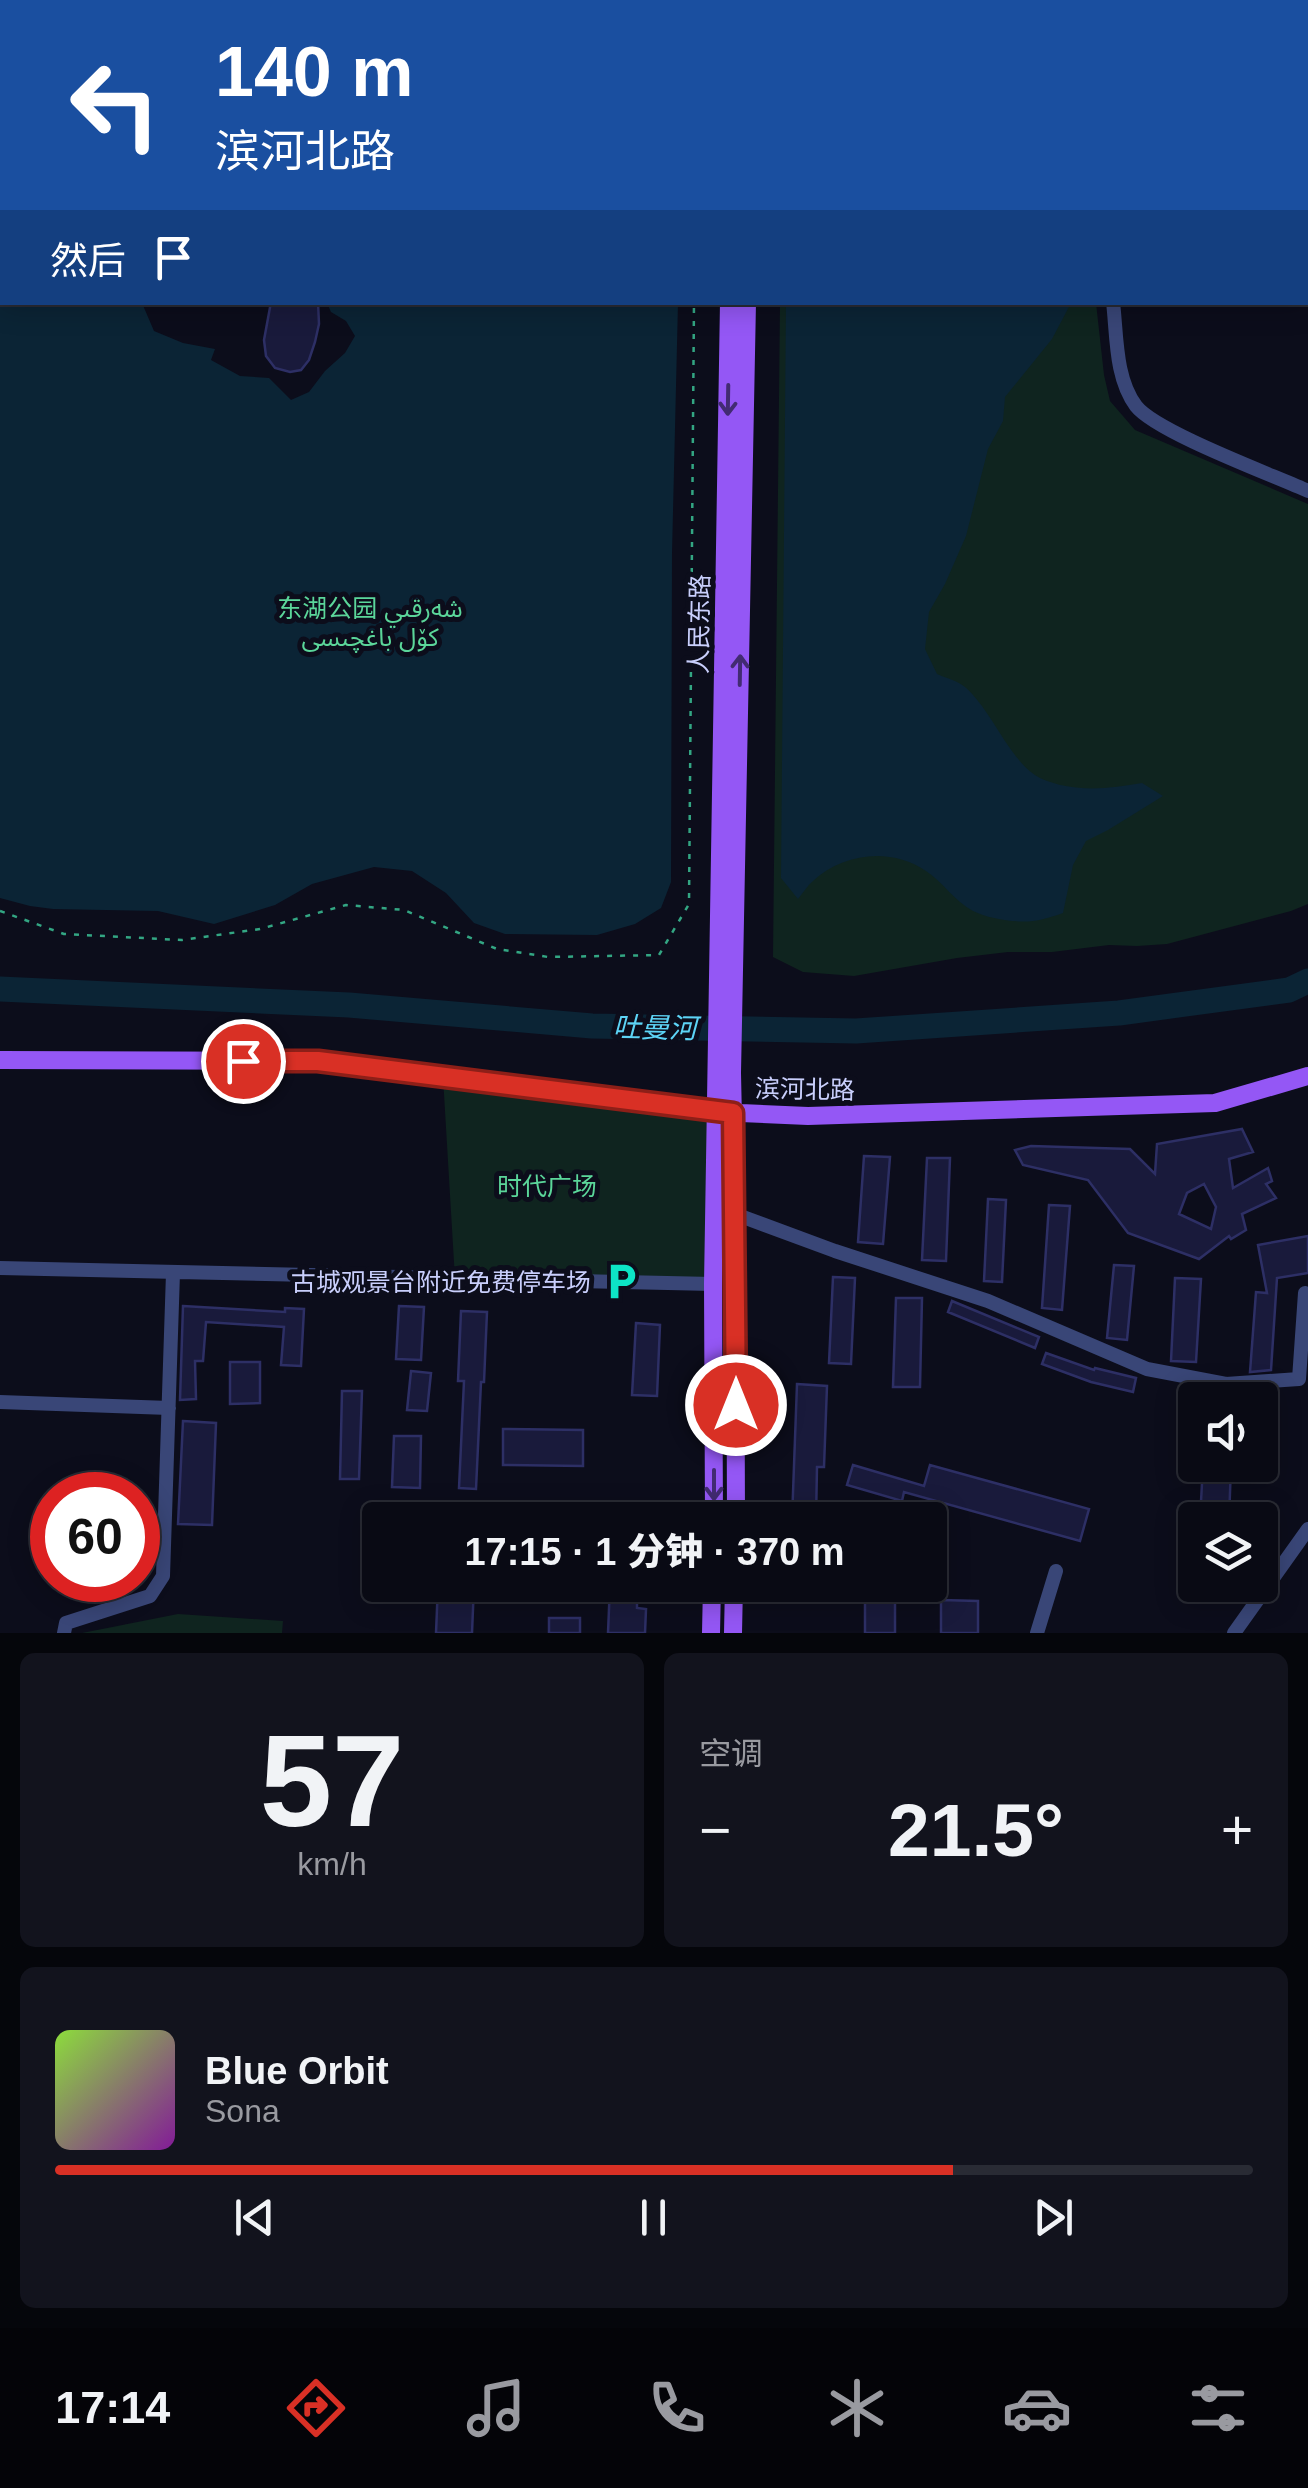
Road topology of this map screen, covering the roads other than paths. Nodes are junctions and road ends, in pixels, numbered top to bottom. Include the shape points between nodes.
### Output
1 (729, 305) edge
2 (747, 305) edge
3 (1113, 305) edge
4 (1308, 491) edge
5 (727, 944) junction
6 (0, 1060) edge
7 (1308, 1076) edge
8 (725, 1112) junction
9 (735, 1214) junction
10 (0, 1268) edge
11 (173, 1272) junction
12 (713, 1284) junction
13 (1305, 1293) dead end
14 (0, 1402) edge
15 (168, 1408) junction
16 (714, 1502) edge
17 (736, 1502) edge
18 (1308, 1528) edge
19 (1056, 1571) dead end
20 (712, 1602) edge
21 (734, 1602) edge
22 (64, 1633) edge
23 (711, 1633) edge
24 (733, 1633) edge
25 (1037, 1633) edge
26 (1234, 1633) edge

1 -> 5 main road, 人民东路
5 -> 2 main road, 人民东路
3 - 4 street via 1120,371 1137,408 1179,434
5 - 8 main road
6 - 8 main road, 滨河北路 via 318,1061
7 - 8 main road, 滨河北路 via 1215,1103 808,1116
8 - 9 main road
8 - 12 main road
9 - 13 street via 988,1301 1147,1369 1226,1384 1299,1379
9 - 17 main road
10 - 11 street
11 - 12 street
11 - 15 street
12 -> 16 main road
14 - 15 street
15 - 22 street via 163,1576 150,1596 66,1623
18 - 26 street
19 - 25 street
20 - 23 main road
21 - 24 main road

